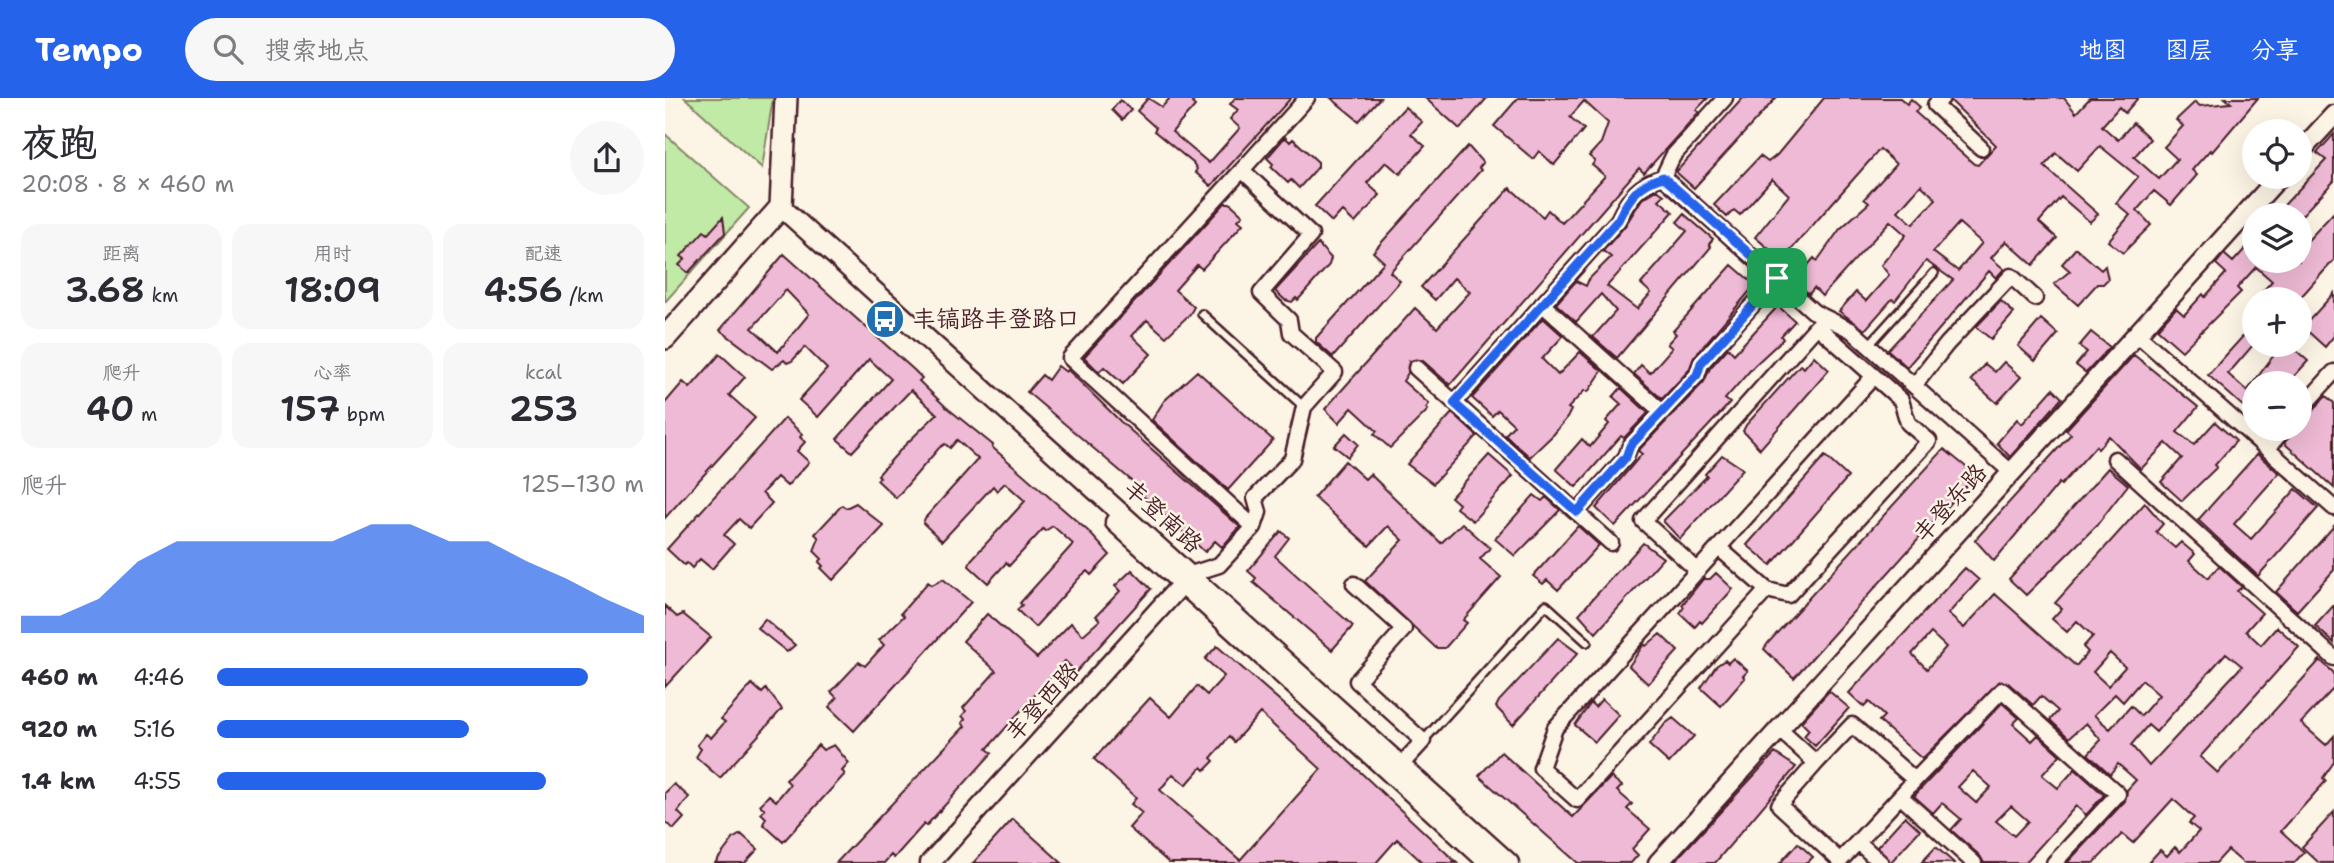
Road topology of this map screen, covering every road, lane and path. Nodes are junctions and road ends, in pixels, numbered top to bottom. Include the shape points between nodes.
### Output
1 (786, 98) edge
2 (1307, 98) edge
3 (1725, 98) edge
4 (1935, 100) edge
5 (2334, 115) edge
6 (2312, 139) edge
7 (1981, 148) dead end
8 (1242, 170) junction
9 (1663, 177) junction
10 (2268, 189) edge
11 (779, 210) junction
12 (1934, 273) dead end
13 (1777, 278) junction
14 (2035, 298) dead end
15 (1542, 304) junction
16 (1202, 314) dead end
17 (2137, 335) junction
18 (665, 338) edge
19 (1869, 346) junction
20 (1416, 368) dead end
21 (2334, 372) edge
22 (1874, 376) junction
23 (1914, 386) junction
24 (2312, 397) edge
25 (1902, 400) junction
26 (1454, 403) junction
27 (1304, 407) junction
28 (1662, 412) junction
29 (2274, 441) edge
30 (2267, 449) junction
31 (2115, 459) dead end
32 (2011, 472) junction
33 (2334, 508) edge
34 (1577, 512) junction
35 (1254, 527) junction
36 (1611, 543) dead end
37 (1719, 548) junction
38 (1698, 571) junction
39 (1187, 579) junction
40 (1354, 584) dead end
41 (1767, 590) junction
42 (1587, 642) dead end
43 (2334, 658) edge
44 (1780, 730) junction
45 (1423, 741) junction
46 (1816, 763) junction
47 (1401, 765) junction
48 (1915, 780) junction
49 (1900, 796) junction
50 (1858, 842) junction
51 (1840, 862) edge
52 (930, 863) edge
53 (1489, 863) edge
54 (1509, 863) edge
55 (1658, 863) edge
56 (1881, 863) edge
57 (1974, 863) edge
58 (2054, 863) edge

1 - 11 main road
2 - 8 street
3 - 9 street via 1673,156
4 - 7 street
5 - 6 street
8 - 27 street via 1311,235 1261,293 1289,320 1291,332 1335,372
8 - 35 street via 1070,358
9 - 13 street
9 - 15 street via 1643,183 1618,220
10 - 17 street, 丰登东路
11 - 18 main road
11 - 39 street, 丰登南路
12 - 19 lane
13 - 19 street via 1814,312 1851,330
13 - 28 street
14 - 23 street via 2011,276
15 - 26 street
15 - 28 street
16 - 27 lane
17 - 30 street
17 - 32 street, 丰登东路
19 - 23 street
20 - 26 street
21 - 24 street
22 - 25 street
22 - 37 street
22 - 38 street via 1817,326 1643,521
23 - 25 lane
23 - 32 street
25 - 41 street via 1908,423 1929,441 1788,595
26 - 34 street
27 - 35 street via 1292,459 1255,498 1259,512
28 - 34 street
29 - 30 street
30 - 33 street
31 - 43 street
32 - 44 street, 丰登东路
34 - 36 street
35 - 39 street via 1219,565
37 - 38 street
37 - 41 street
38 - 41 street via 1555,729 1541,768 1577,800
39 - 47 street, 丰登南路
39 - 52 street, 丰登西路
39 - 53 street, 丰登南路
40 - 45 street via 1404,629 1357,681
42 - 45 lane via 1546,605
44 - 46 street
44 - 55 street, 丰登东路
45 - 47 street
46 - 48 street via 1852,725
46 - 51 street via 1779,805
47 - 54 street, 丰登南路
48 - 49 street
48 - 58 street via 2002,690 2118,794
49 - 50 street
49 - 57 street
50 - 51 street
50 - 56 street

